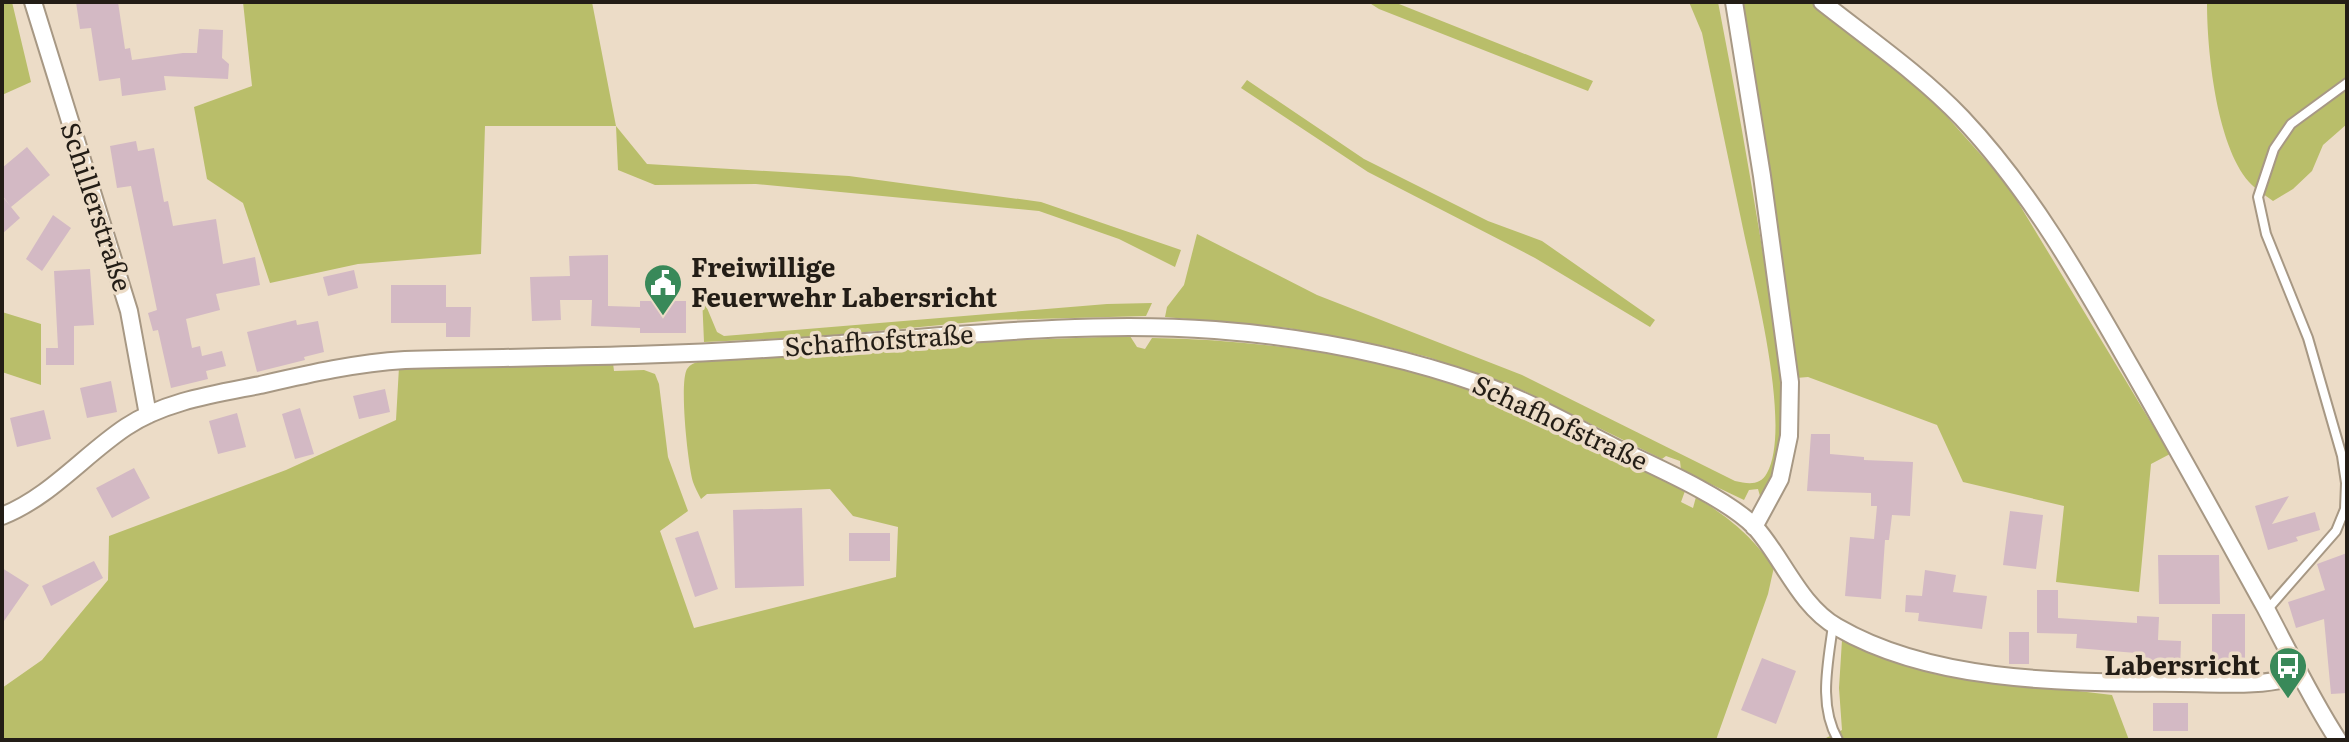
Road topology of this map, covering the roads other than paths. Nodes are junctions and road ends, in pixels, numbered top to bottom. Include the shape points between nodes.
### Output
1 (33, 2) edge
2 (1734, 2) edge
3 (1822, 2) edge
4 (2347, 83) edge
5 (148, 415) junction
6 (2, 516) edge
7 (1754, 527) junction
8 (2267, 610) junction
9 (1833, 625) junction
10 (2299, 675) junction
11 (1838, 740) edge
12 (2338, 740) edge

1 - 5 street, Schillerstraße via 129,311
2 - 7 street via 1790,382 1789,436 1780,479
3 - 8 street via 1932,89 2001,163 2084,285
4 - 8 lane via 2291,124 2274,149 2258,197 2266,234 2308,338 2346,483 2345,509 2336,531
5 - 6 street, Schafhofstraße via 108,439 18,510
5 - 7 street, Schafhofstraße via 208,396 378,361 764,350 991,332 1215,330 1350,348 1482,384 1667,473
7 - 9 street, Schafhofstraße via 1797,587
8 - 10 street
9 - 10 street via 1922,662 2016,676 2264,684
9 - 11 lane via 1826,691
10 - 12 street

